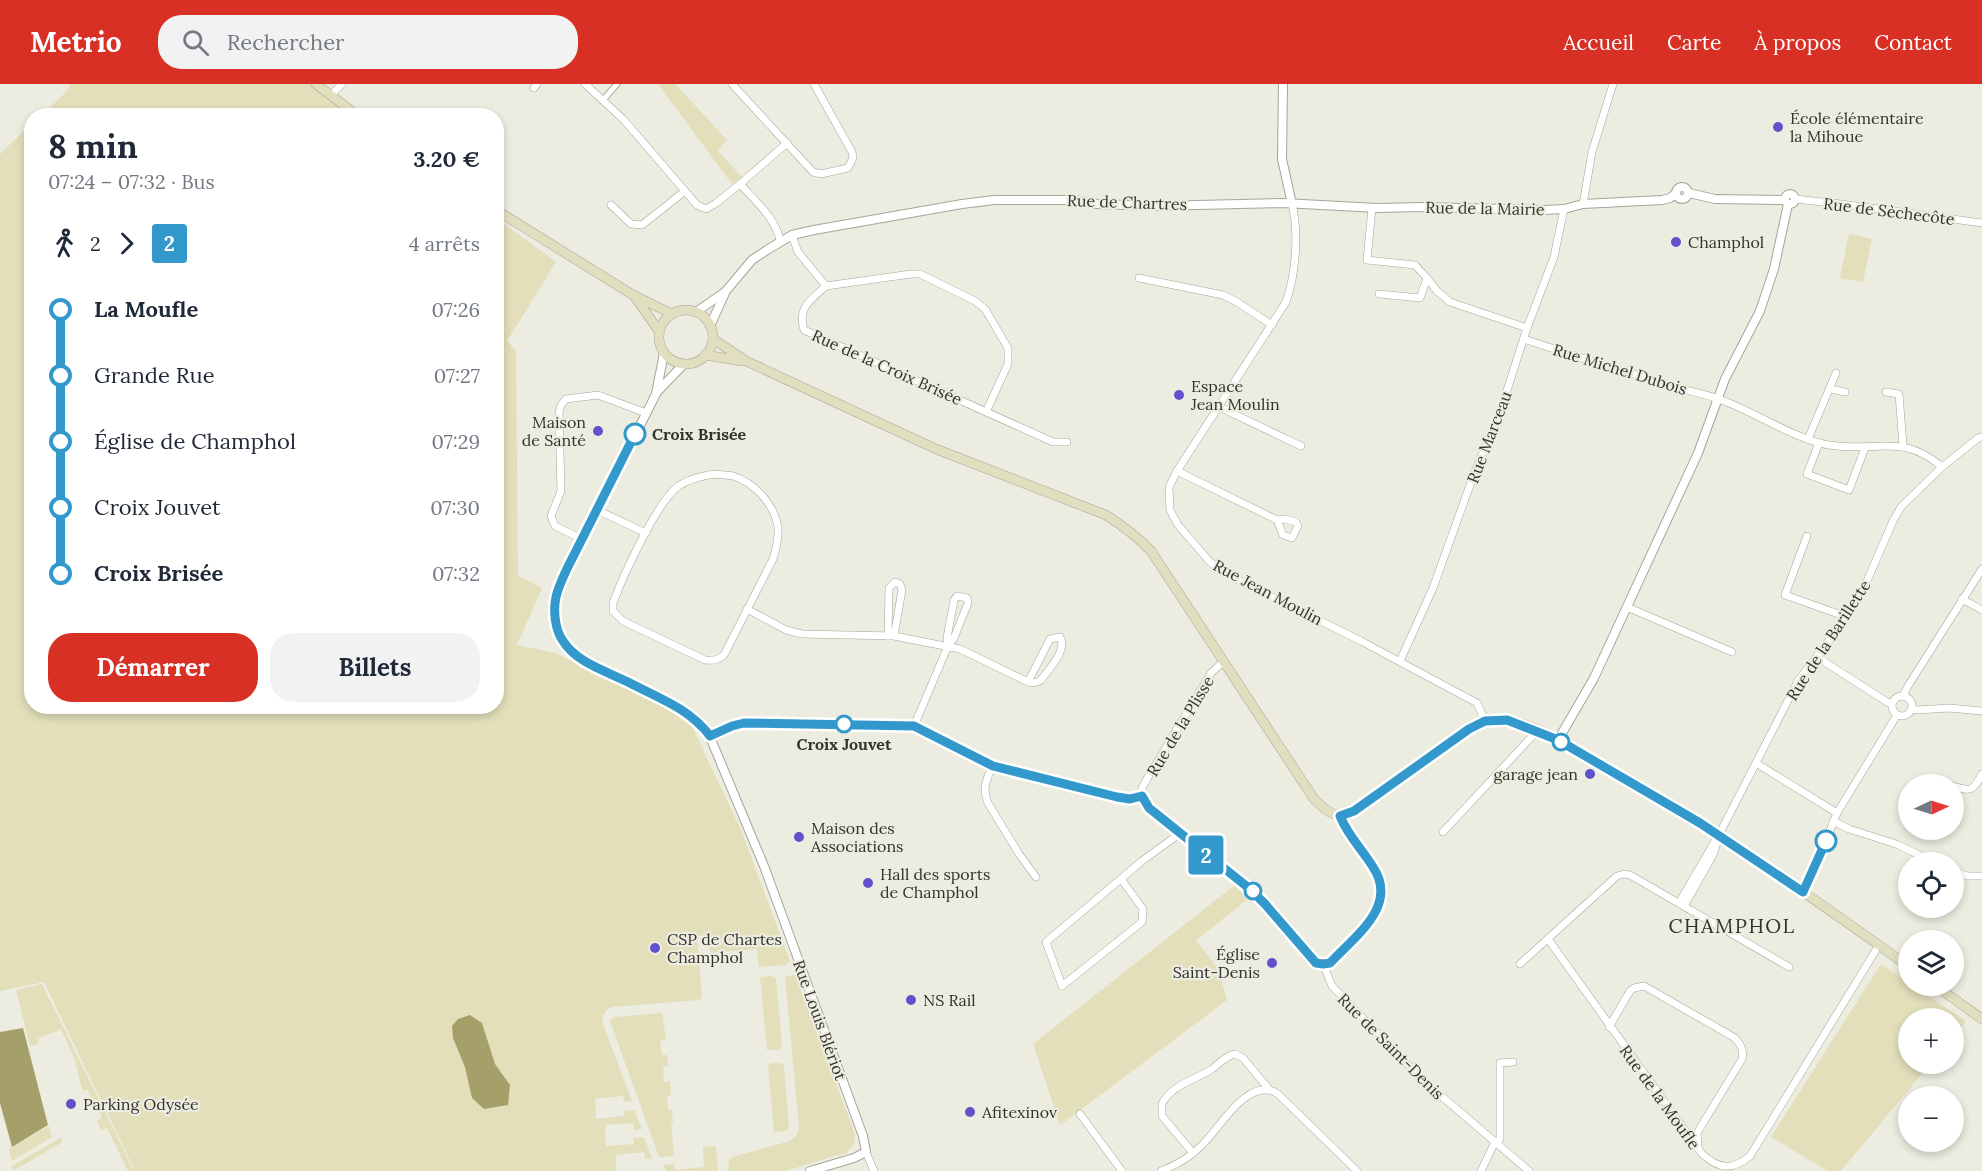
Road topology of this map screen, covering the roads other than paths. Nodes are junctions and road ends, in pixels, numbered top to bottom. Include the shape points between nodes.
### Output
1 (316, 84) edge
2 (342, 84) edge
3 (585, 84) edge
4 (617, 84) edge
5 (732, 84) edge
6 (814, 84) edge
7 (1283, 84) edge
8 (1613, 84) edge
9 (331, 96) junction
10 (603, 100) junction
11 (347, 108) edge
12 (788, 143) junction
13 (740, 184) junction
14 (685, 191) junction
15 (1789, 201) junction
16 (1292, 204) junction
17 (1583, 204) junction
18 (611, 205) dead end
19 (1372, 208) junction
20 (1564, 208) junction
21 (504, 215) edge
22 (1982, 223) edge
23 (792, 236) junction
24 (780, 241) junction
25 (1140, 278) dead end
26 (1427, 278) junction
27 (826, 286) junction
28 (725, 292) junction
29 (1379, 294) dead end
30 (633, 295) junction
31 (696, 312) junction
32 (672, 314) junction
33 (1272, 325) junction
34 (710, 326) junction
35 (1527, 328) junction
36 (659, 331) junction
37 (713, 339) junction
38 (1524, 339) junction
39 (664, 353) junction
40 (705, 356) junction
41 (746, 361) junction
42 (684, 364) junction
43 (1836, 373) dead end
44 (1830, 389) junction
45 (1845, 392) dead end
46 (1886, 392) dead end
47 (656, 394) junction
48 (1717, 399) junction
49 (1219, 407) junction
50 (986, 412) junction
51 (646, 413) junction
52 (1982, 436) edge
53 (1808, 439) junction
54 (1066, 442) dead end
55 (1819, 443) junction
56 (1301, 446) dead end
57 (1903, 446) junction
58 (1865, 448) junction
59 (1942, 467) junction
60 (1177, 471) junction
61 (597, 510) junction
62 (1277, 520) dead end
63 (646, 533) junction
64 (1807, 536) dead end
65 (582, 539) junction
66 (1982, 569) edge
67 (1962, 599) junction
68 (1626, 607) junction
69 (747, 609) junction
70 (1982, 610) edge
71 (1847, 618) junction
72 (891, 636) junction
73 (948, 646) junction
74 (1732, 652) dead end
75 (1817, 657) junction
76 (1224, 661) junction
77 (1400, 662) junction
78 (1028, 682) junction
79 (1903, 696) junction
80 (1892, 704) junction
81 (1911, 709) junction
82 (1982, 711) edge
83 (1897, 715) junction
84 (1485, 721) junction
85 (914, 726) junction
86 (1537, 731) junction
87 (710, 736) junction
88 (1558, 740) junction
89 (1756, 763) junction
90 (993, 766) junction
91 (1982, 774) edge
92 (1964, 790) edge
93 (1142, 796) junction
94 (1837, 813) junction
95 (1340, 816) junction
96 (1833, 821) junction
97 (1443, 832) dead end
98 (1179, 834) junction
99 (1719, 835) junction
100 (1913, 852) edge
101 (1964, 875) edge
102 (1982, 876) edge
103 (1036, 877) dead end
104 (1120, 879) junction
105 (1803, 892) junction
106 (1681, 904) junction
107 (1548, 939) junction
108 (1879, 945) junction
109 (1898, 959) edge
110 (1323, 964) junction
111 (1520, 964) dead end
112 (1789, 967) dead end
113 (1950, 996) edge
114 (1982, 1019) edge
115 (1609, 1027) junction
116 (1513, 1062) dead end
117 (1268, 1088) junction
118 (1080, 1114) dead end
119 (1495, 1143) junction
120 (1698, 1149) junction
121 (866, 1152) junction
122 (1193, 1153) junction
123 (1728, 1169) edge
124 (810, 1171) edge
125 (874, 1171) edge
126 (1122, 1171) edge
127 (1161, 1171) edge
128 (1357, 1171) edge
129 (1481, 1171) edge
130 (1529, 1171) edge

1 - 9 main road
2 - 9 street
3 - 10 street
4 - 10 street
5 - 12 street
6 - 12 street via 852,152 851,165 817,174
7 - 16 street via 1282,159
8 - 17 street via 1592,153
9 - 11 main road
10 - 14 street
12 - 13 street
13 - 14 street via 706,209 697,206
13 - 24 street via 773,222
14 - 18 street via 642,225 631,224
15 - 17 street, Rue de la Mairie via 1716,199 1689,193 1682,186 1662,200
15 - 22 street, Rue de Sèchecôte
15 - 48 street via 1760,311
16 - 19 street, Rue de la Mairie
16 - 23 street, Rue de Chartres via 1155,206 994,200
16 - 33 street, Rue Jean Moulin via 1292,286
17 - 20 street, Rue de la Mairie
19 - 20 street, Rue de la Mairie
19 - 26 street via 1367,260 1415,265
20 - 35 street, Rue Marceau via 1554,257
21 - 30 main road
23 - 24 street, Rue de Chartres
23 - 27 street via 798,252
24 - 28 street, Rue de Chartres via 752,260
25 - 33 street via 1223,295
26 - 29 street via 1420,298
26 - 35 street via 1450,302
27 - 50 street, Rue de la Croix Brisée via 807,304 801,319 804,330
27 - 50 street via 920,274 975,301 985,309 1008,348 1008,364
28 - 31 street
28 - 34 street
30 - 32 main road
30 - 36 main road
31 - 32 main road
31 - 34 main road
32 - 36 main road
33 - 49 street, Rue Jean Moulin
34 - 37 main road
35 - 38 street, Rue Marceau
36 - 39 main road
37 - 40 main road
37 - 41 main road
38 - 48 street, Rue Michel Dubois
38 - 77 street, Rue Marceau via 1433,588
39 - 42 main road
39 - 47 street
40 - 41 main road
40 - 42 main road
41 - 76 main road via 936,449 1106,515 1125,526 1151,551
42 - 47 street
43 - 44 street
44 - 45 street
44 - 53 street
46 - 57 street via 1899,394
47 - 51 street
48 - 53 street, Rue Michel Dubois
48 - 68 street via 1698,453
49 - 56 street
49 - 60 street, Rue Jean Moulin
50 - 54 street, Rue de la Croix Brisée via 1053,442
51 - 61 street
51 - 65 street via 598,395 566,399 561,405 561,491 552,516 555,526
52 - 59 street, Rue de la Barillette
53 - 55 street, Rue Michel Dubois
55 - 58 street, Rue Michel Dubois
55 - 58 street via 1807,474 1849,490
57 - 58 street, Rue Michel Dubois
57 - 59 street via 1930,457
59 - 71 street, Rue de la Barillette via 1901,507
60 - 62 street
60 - 77 street, Rue Jean Moulin via 1169,487 1170,510 1210,562 1232,577
61 - 63 street
61 - 65 street
63 - 69 street via 613,603 613,611 623,621 713,661 724,654
63 - 69 street via 677,486 715,474 733,476 749,484 762,494 778,527 773,559
64 - 71 street via 1785,596
65 - 87 street via 555,598 554,611 562,640 586,663 691,716
66 - 67 street
67 - 70 street
67 - 79 street
68 - 74 street
68 - 88 street via 1594,678
69 - 72 street via 802,634
71 - 75 street, Rue de la Barillette
72 - 72 street via 902,590 895,582 889,588
72 - 73 street
73 - 73 street via 968,603 962,596 954,600
73 - 78 street
73 - 85 street
75 - 80 street
75 - 89 street, Rue de la Barillette via 1798,681
76 - 93 street, Rue de la Plisse via 1200,691 1148,777
76 - 95 main road via 1314,799
77 - 84 street, Rue Jean Moulin via 1477,703
78 - 78 street via 1040,681 1062,648 1060,637 1050,639
79 - 80 street
79 - 81 street via 1910,700
80 - 83 street
81 - 82 street
81 - 83 street via 1907,715
83 - 94 street
84 - 86 main road via 1507,720
84 - 95 main road via 1354,811
85 - 87 street via 744,723
85 - 90 street
86 - 88 main road
86 - 97 street
87 - 121 street, Rue Louis Blériot via 766,873
88 - 99 main road
89 - 94 street
89 - 99 street, Rue de la Barillette
90 - 93 street via 1117,797
90 - 103 street via 985,785 987,803
91 - 92 street via 1976,787
93 - 98 street, Rue de Saint-Denis via 1149,808
94 - 96 street
95 - 110 street via 1348,835 1378,876 1381,902 1375,916 1330,963
96 - 100 street
96 - 105 street
98 - 104 street
98 - 110 street, Rue de Saint-Denis via 1250,889 1316,963
99 - 105 main road
99 - 106 street
101 - 102 street
104 - 104 street via 1046,942 1062,986 1142,922 1143,909
105 - 108 main road
106 - 107 street via 1630,875 1617,876
106 - 112 street
107 - 111 street
107 - 115 street, Rue de la Moufle
108 - 109 main road
108 - 123 street, Rue de la Moufle via 1750,1156
110 - 119 street, Rue de Saint-Denis via 1332,986 1425,1082
113 - 114 main road
115 - 120 street, Rue de la Moufle
115 - 120 street via 1630,991 1644,986 1739,1042 1744,1052 1742,1059 1697,1133
116 - 119 street via 1500,1063 1500,1139
117 - 122 street via 1258,1089 1237,1104
117 - 122 street via 1235,1054 1173,1090 1162,1104 1162,1116
117 - 128 street
118 - 126 street
119 - 129 street
119 - 130 street, Rue de Saint-Denis
120 - 123 street, Rue de la Moufle via 1716,1165
121 - 124 street
121 - 125 street, Rue Louis Blériot
122 - 127 street

